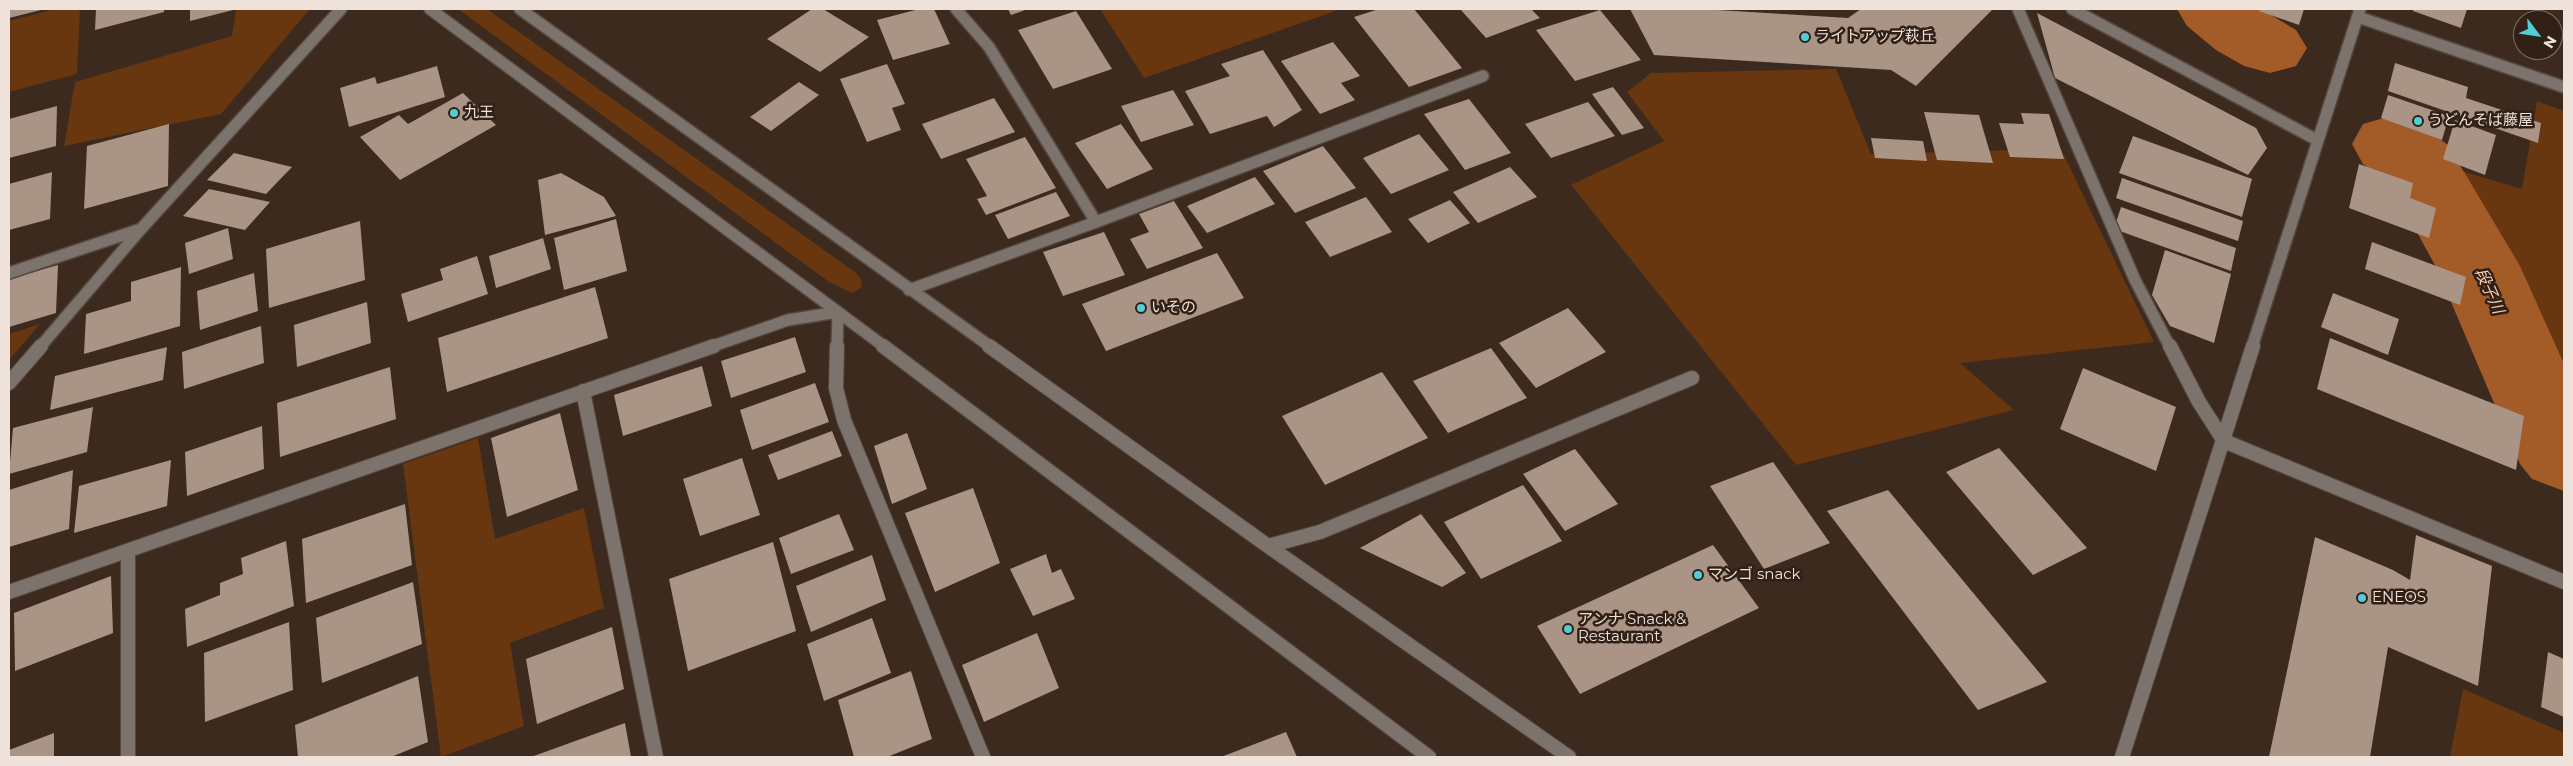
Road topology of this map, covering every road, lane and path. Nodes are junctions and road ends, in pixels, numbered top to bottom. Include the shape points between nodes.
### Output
1 (341, 9) edge
2 (430, 9) edge
3 (520, 9) edge
4 (956, 9) edge
5 (2018, 9) edge
6 (2072, 9) edge
7 (2359, 13) edge
8 (1483, 76) dead end
9 (2564, 87) edge
10 (2318, 140) junction
11 (1096, 222) junction
12 (141, 229) junction
13 (9, 273) edge
14 (909, 290) junction
15 (838, 312) junction
16 (1692, 378) dead end
17 (9, 382) edge
18 (583, 391) junction
19 (2224, 441) junction
20 (1268, 546) junction
21 (128, 551) junction
22 (2564, 582) edge
23 (9, 592) edge
24 (128, 757) edge
25 (656, 757) edge
26 (983, 757) edge
27 (1429, 757) edge
28 (1569, 757) edge
29 (2122, 757) edge

1 - 12 street
2 - 15 street
3 - 14 street
4 - 11 street via 989,47
5 - 19 street via 2135,280 2199,402
6 - 10 street
7 - 9 street
7 - 10 street
8 - 11 street
10 - 19 street
11 - 14 street
12 - 13 street
12 - 17 street
14 - 20 street
15 - 18 street via 788,320
15 - 26 street via 836,388 844,420
15 - 27 street
16 - 20 street via 1320,532
18 - 21 street
18 - 25 street
19 - 22 street
19 - 29 street
20 - 28 street
21 - 23 street
21 - 24 street

